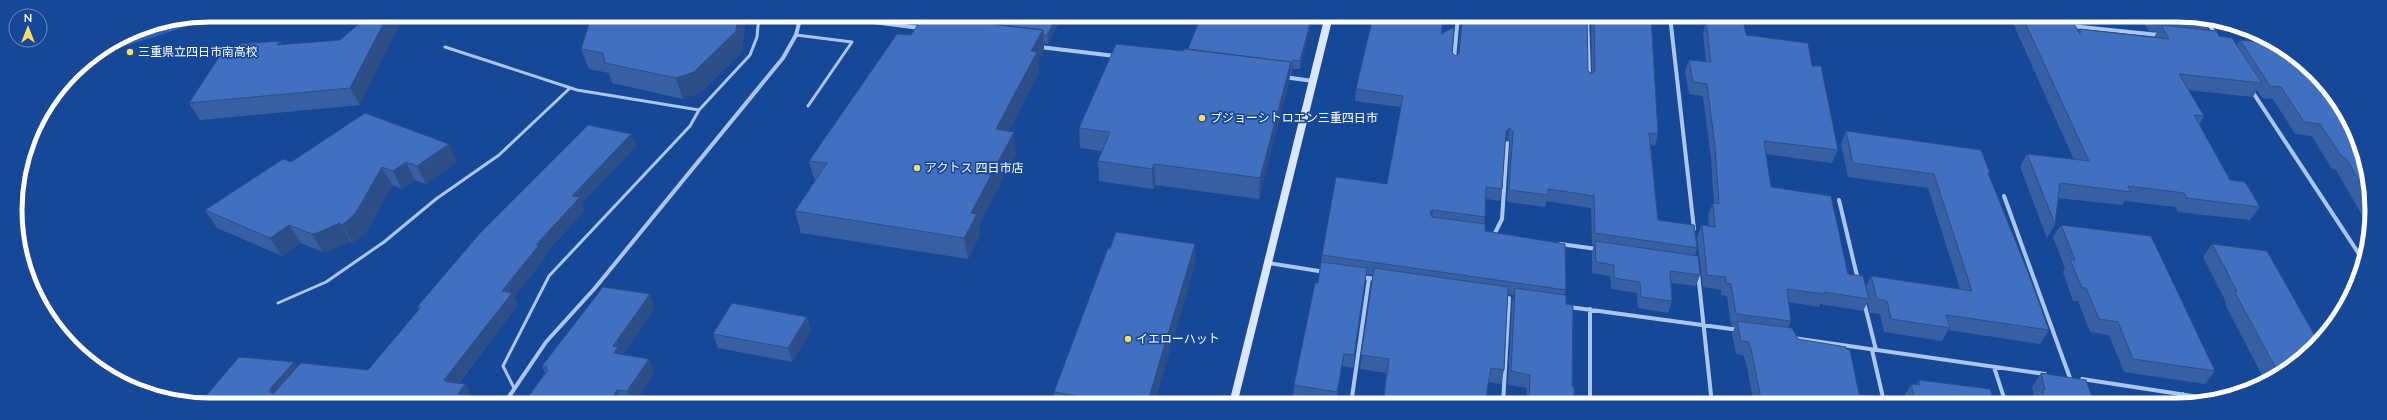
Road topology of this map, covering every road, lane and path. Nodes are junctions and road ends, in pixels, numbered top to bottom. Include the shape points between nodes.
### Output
1 (758, 22) edge
2 (799, 22) edge
3 (877, 22) edge
4 (1328, 22) edge
5 (1458, 22) edge
6 (1587, 22) edge
7 (1671, 22) edge
8 (2063, 25) edge
9 (2210, 25) edge
10 (925, 32) edge
11 (796, 35) junction
12 (2165, 36) edge
13 (2220, 42) edge
14 (1031, 45) edge
15 (446, 47) dead end
16 (1123, 57) edge
17 (1454, 64) edge
18 (1282, 77) edge
19 (1313, 81) junction
20 (1589, 82) edge
21 (570, 88) junction
22 (2250, 88) edge
23 (808, 106) dead end
24 (699, 110) junction
25 (1506, 143) edge
26 (2004, 196) dead end
27 (1839, 200) dead end
28 (1694, 233) edge
29 (1486, 234) edge
30 (1494, 235) junction
31 (1502, 236) edge
32 (1557, 244) edge
33 (1604, 250) edge
34 (2360, 255) edge
35 (1267, 263) junction
36 (1698, 264) edge
37 (1330, 272) edge
38 (1353, 276) edge
39 (1369, 278) junction
40 (1385, 280) edge
41 (1859, 283) edge
42 (1501, 297) edge
43 (1509, 298) junction
44 (1863, 298) edge
45 (1516, 299) edge
46 (278, 303) dead end
47 (1560, 305) edge
48 (1590, 310) junction
49 (1704, 325) junction
50 (1743, 331) edge
51 (1788, 338) edge
52 (1874, 350) junction
53 (1994, 367) junction
54 (2047, 374) edge
55 (2063, 377) edge
56 (2070, 378) junction
57 (514, 388) junction
58 (2183, 394) junction
59 (2198, 397) edge
60 (508, 398) edge
61 (1234, 398) edge
62 (1352, 398) edge
63 (1503, 398) edge
64 (1590, 398) edge
65 (1711, 398) edge
66 (1883, 398) edge
67 (2004, 398) edge
68 (2185, 398) edge

1 - 24 lane via 757,37 750,55
2 - 11 street
3 - 10 street via 920,27
4 - 19 street
5 - 17 street
6 - 20 street
7 - 28 street
8 - 12 street
9 - 13 street
11 - 23 lane via 852,42
11 - 57 street via 783,58 595,288 546,342
14 - 16 street
15 - 21 lane
18 - 19 street
19 - 35 street
21 - 24 lane
21 - 46 lane via 499,155 436,199 384,242 326,282
22 - 34 street
24 - 57 lane via 690,126 549,276 503,366
25 - 30 street via 1502,219
26 - 56 street
27 - 41 street
29 - 30 street
30 - 31 street
32 - 33 street
35 - 37 street
35 - 61 street
36 - 49 street
38 - 39 street
39 - 40 street
39 - 62 street
42 - 43 street
43 - 45 street
43 - 63 street
44 - 52 street
47 - 48 street
48 - 49 street
48 - 64 street
49 - 50 street
49 - 65 street
51 - 52 street
52 - 53 street
52 - 66 street
53 - 54 street
53 - 67 street
55 - 56 street
56 - 58 street
57 - 60 street
58 - 59 street
58 - 68 street

